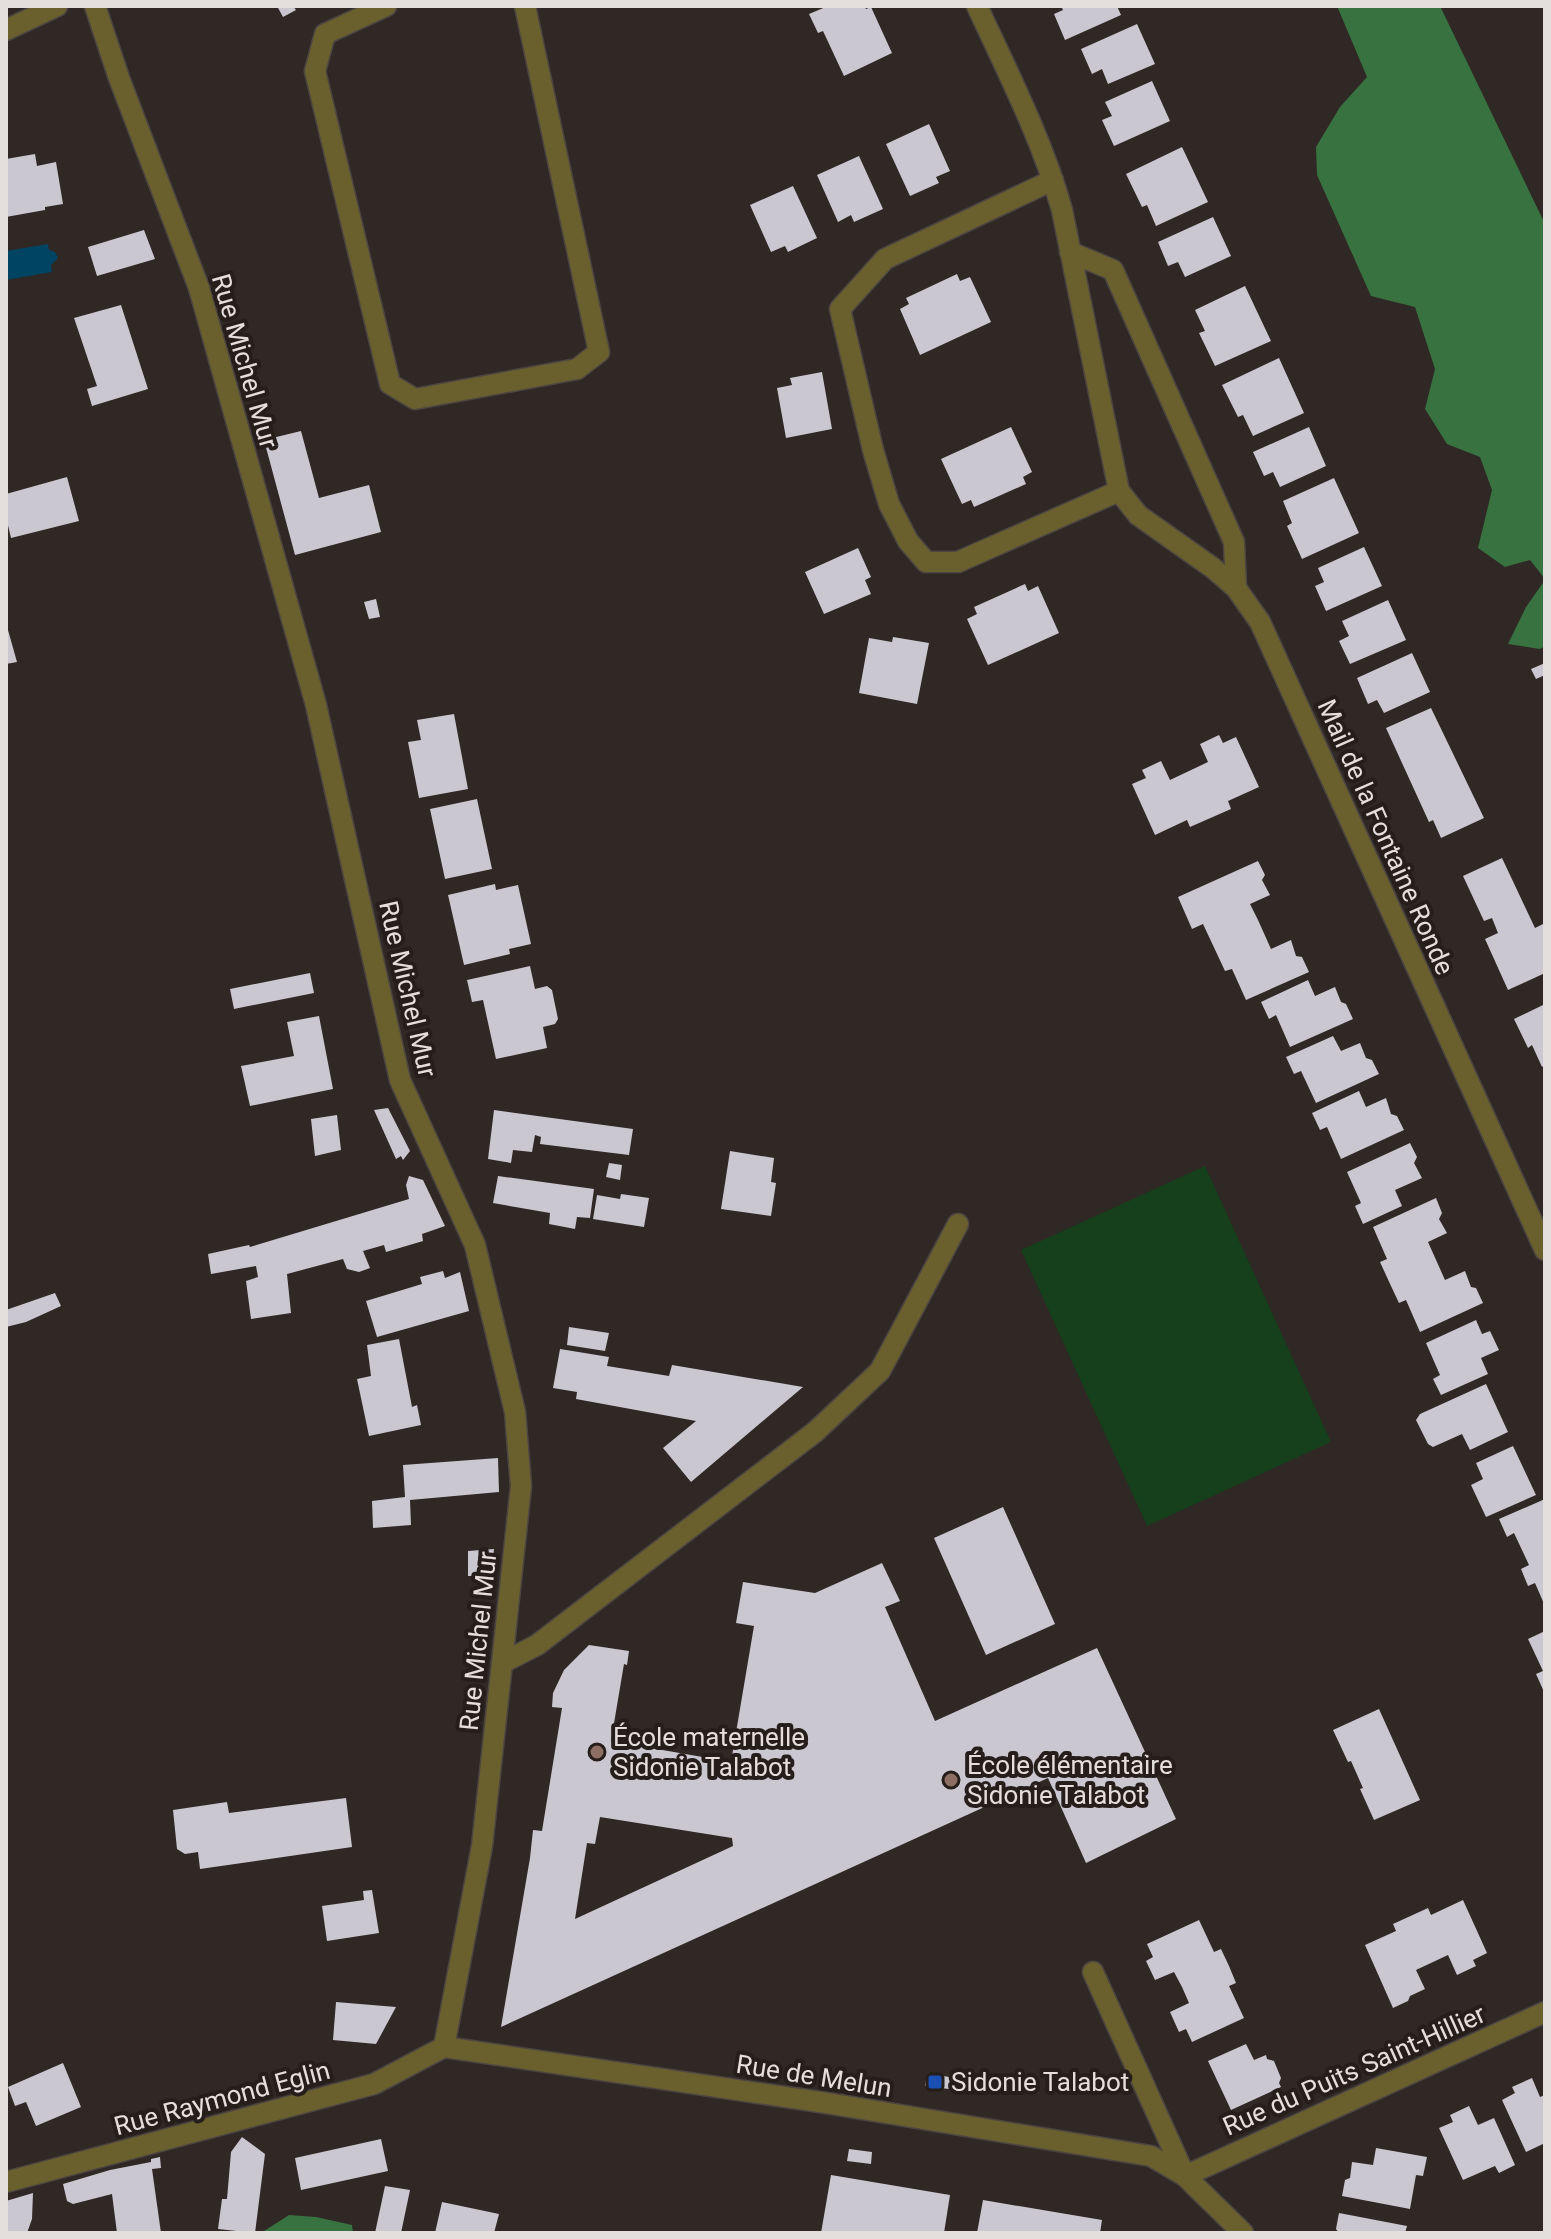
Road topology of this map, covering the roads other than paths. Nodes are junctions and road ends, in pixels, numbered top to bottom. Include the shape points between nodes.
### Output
1 (57, 6) edge
2 (95, 6) edge
3 (386, 6) edge
4 (525, 6) edge
5 (977, 6) edge
6 (6, 30) edge
7 (1053, 180) junction
8 (1070, 252) junction
9 (1119, 491) junction
10 (1236, 588) junction
11 (958, 1224) dead end
12 (1545, 1250) edge
13 (502, 1663) junction
14 (1093, 1972) dead end
15 (1545, 2012) edge
16 (444, 2047) junction
17 (1185, 2176) junction
18 (6, 2182) edge
19 (1243, 2233) edge

1 - 6 street
2 - 13 street, Rue Michel Mur via 199,288 316,705 400,1080 475,1245 515,1412 521,1486
3 - 4 street via 325,34 315,71 390,384 415,399 577,369 599,352
5 - 7 street
7 - 8 street
7 - 9 street via 885,259 840,309 889,504 926,562 958,562
8 - 9 street
8 - 10 street via 1113,270 1234,542
9 - 10 street, Mail de la Fontaine Ronde via 1138,515
10 - 12 street, Mail de la Fontaine Ronde via 1260,622
11 - 13 street via 880,1371 802,1442 537,1645
13 - 16 street, Rue Michel Mur via 482,1846
14 - 17 street
15 - 17 street, Rue du Puits Saint-Hillier
16 - 17 street, Rue de Melun via 1151,2156
16 - 18 street, Rue Raymond Eglin via 374,2084
17 - 19 street, Rue de Melun

